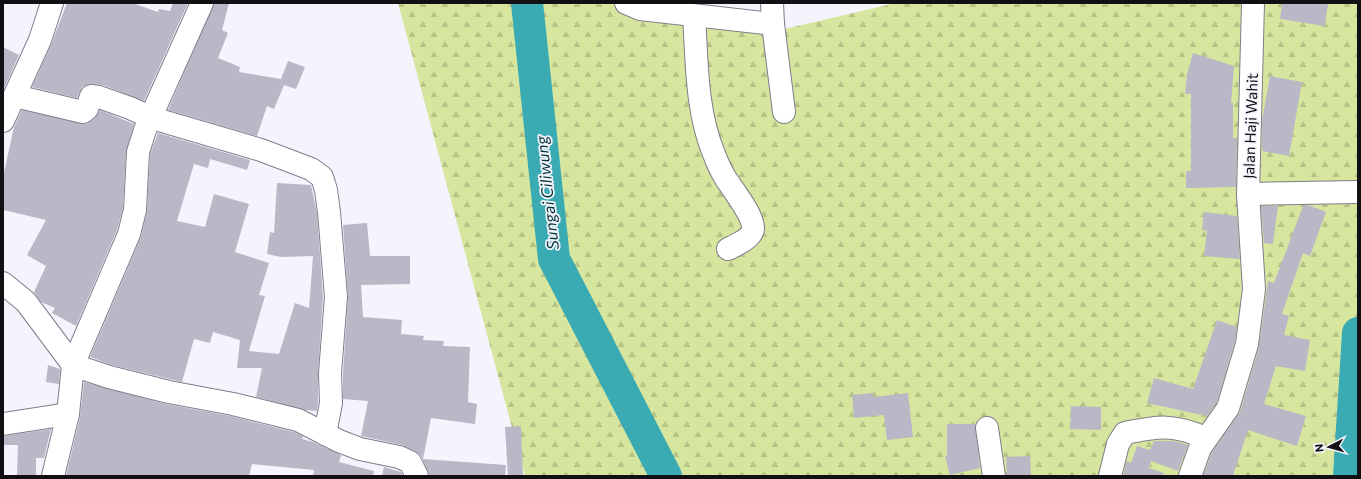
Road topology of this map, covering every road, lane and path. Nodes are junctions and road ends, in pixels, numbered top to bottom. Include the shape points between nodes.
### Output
1 (52, 3) edge
2 (202, 3) edge
3 (626, 3) edge
4 (1253, 3) edge
5 (773, 13) edge
6 (694, 16) junction
7 (15, 96) junction
8 (784, 112) dead end
9 (152, 118) junction
10 (3, 121) edge
11 (1355, 192) edge
12 (1248, 194) junction
13 (728, 249) dead end
14 (3, 284) edge
15 (73, 365) junction
16 (68, 414) junction
17 (3, 424) edge
18 (987, 428) dead end
19 (326, 434) junction
20 (1206, 438) junction
21 (53, 476) edge
22 (417, 476) edge
23 (994, 476) edge
24 (1110, 476) edge
25 (1190, 476) edge

1 - 7 street via 40,40
2 - 9 street
3 - 6 street via 640,9
4 - 12 street, Jalan Haji Wahit
5 - 6 street
5 - 8 street
6 - 13 street via 704,121 713,152 725,178 742,201 753,229 751,235
7 - 9 street via 83,112 86,111 91,96 94,96
7 - 10 street
9 - 15 street via 138,152 135,210 129,234
9 - 19 street via 261,150 311,169 322,178 329,212 336,297 330,373 331,403
11 - 12 street, Jalan Haji Wahit
12 - 20 street via 1254,289 1247,344 1228,408
14 - 15 street via 26,302
15 - 16 street
15 - 19 street via 168,392 298,420
16 - 17 street
16 - 21 street
18 - 23 street
19 - 22 street via 360,449 399,457 410,462
20 - 24 street via 1170,427 1125,433 1118,444
20 - 25 street

